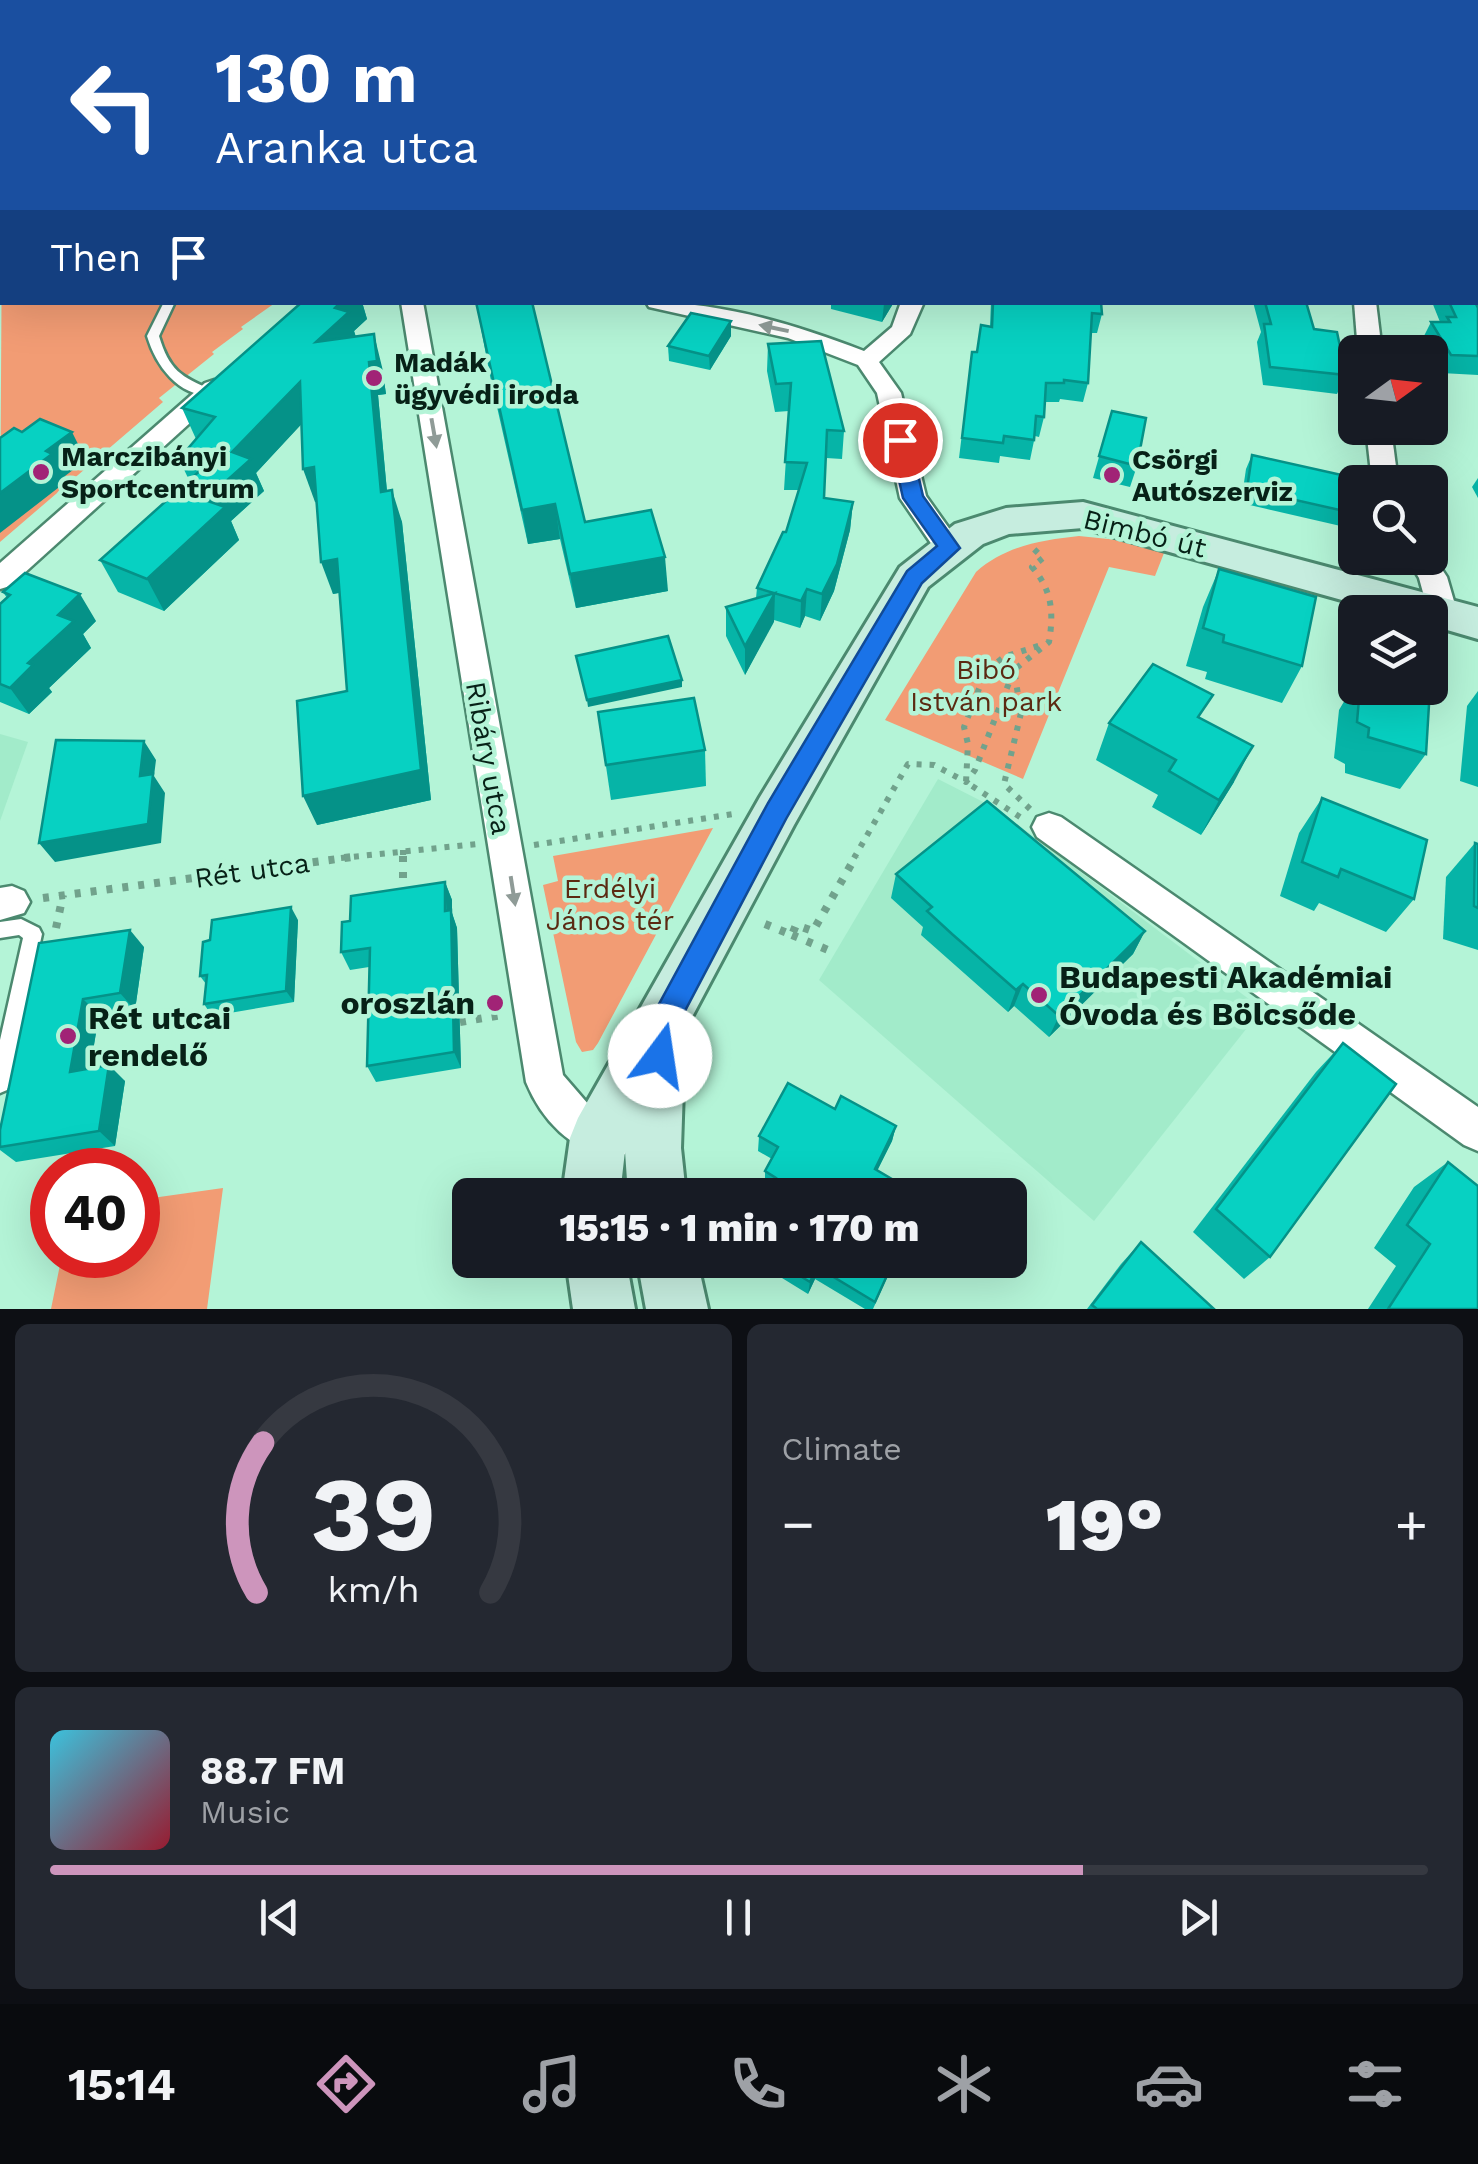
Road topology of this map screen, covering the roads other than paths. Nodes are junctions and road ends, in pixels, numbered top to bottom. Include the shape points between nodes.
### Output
1 (168, 305) edge
2 (413, 305) edge
3 (671, 305) edge
4 (912, 305) edge
5 (1366, 305) edge
6 (1369, 335) edge
7 (866, 360) junction
8 (237, 368) edge
9 (208, 393) junction
10 (949, 548) junction
11 (1432, 575) edge
12 (0, 580) edge
13 (1460, 619) edge
14 (1050, 826) road end
15 (4, 912) edge
16 (662, 1026) junction
17 (0, 1083) edge
18 (1478, 1131) edge
19 (598, 1138) junction
20 (655, 1172) edge
21 (592, 1178) edge
22 (599, 1278) edge
23 (671, 1278) edge
24 (604, 1309) edge
25 (677, 1309) edge

1 - 9 lane via 153,336 161,366
2 -> 19 street, Ribáry utca via 545,1082 569,1117
7 -> 3 street via 794,333
4 - 7 street via 899,337
5 - 6 street
7 - 10 street via 889,393 913,498
8 - 9 street
9 - 12 street
10 - 13 street, Bimbó út via 1006,521 1083,515
10 - 16 street, Bimbó út via 914,577
11 - 13 street
14 - 18 street
15 - 17 lane via 33,934
16 - 19 street, Bimbó út
16 - 20 street, Bimbó út
19 - 20 street
19 - 21 street, Bimbó út
22 - 24 street
23 - 25 street

